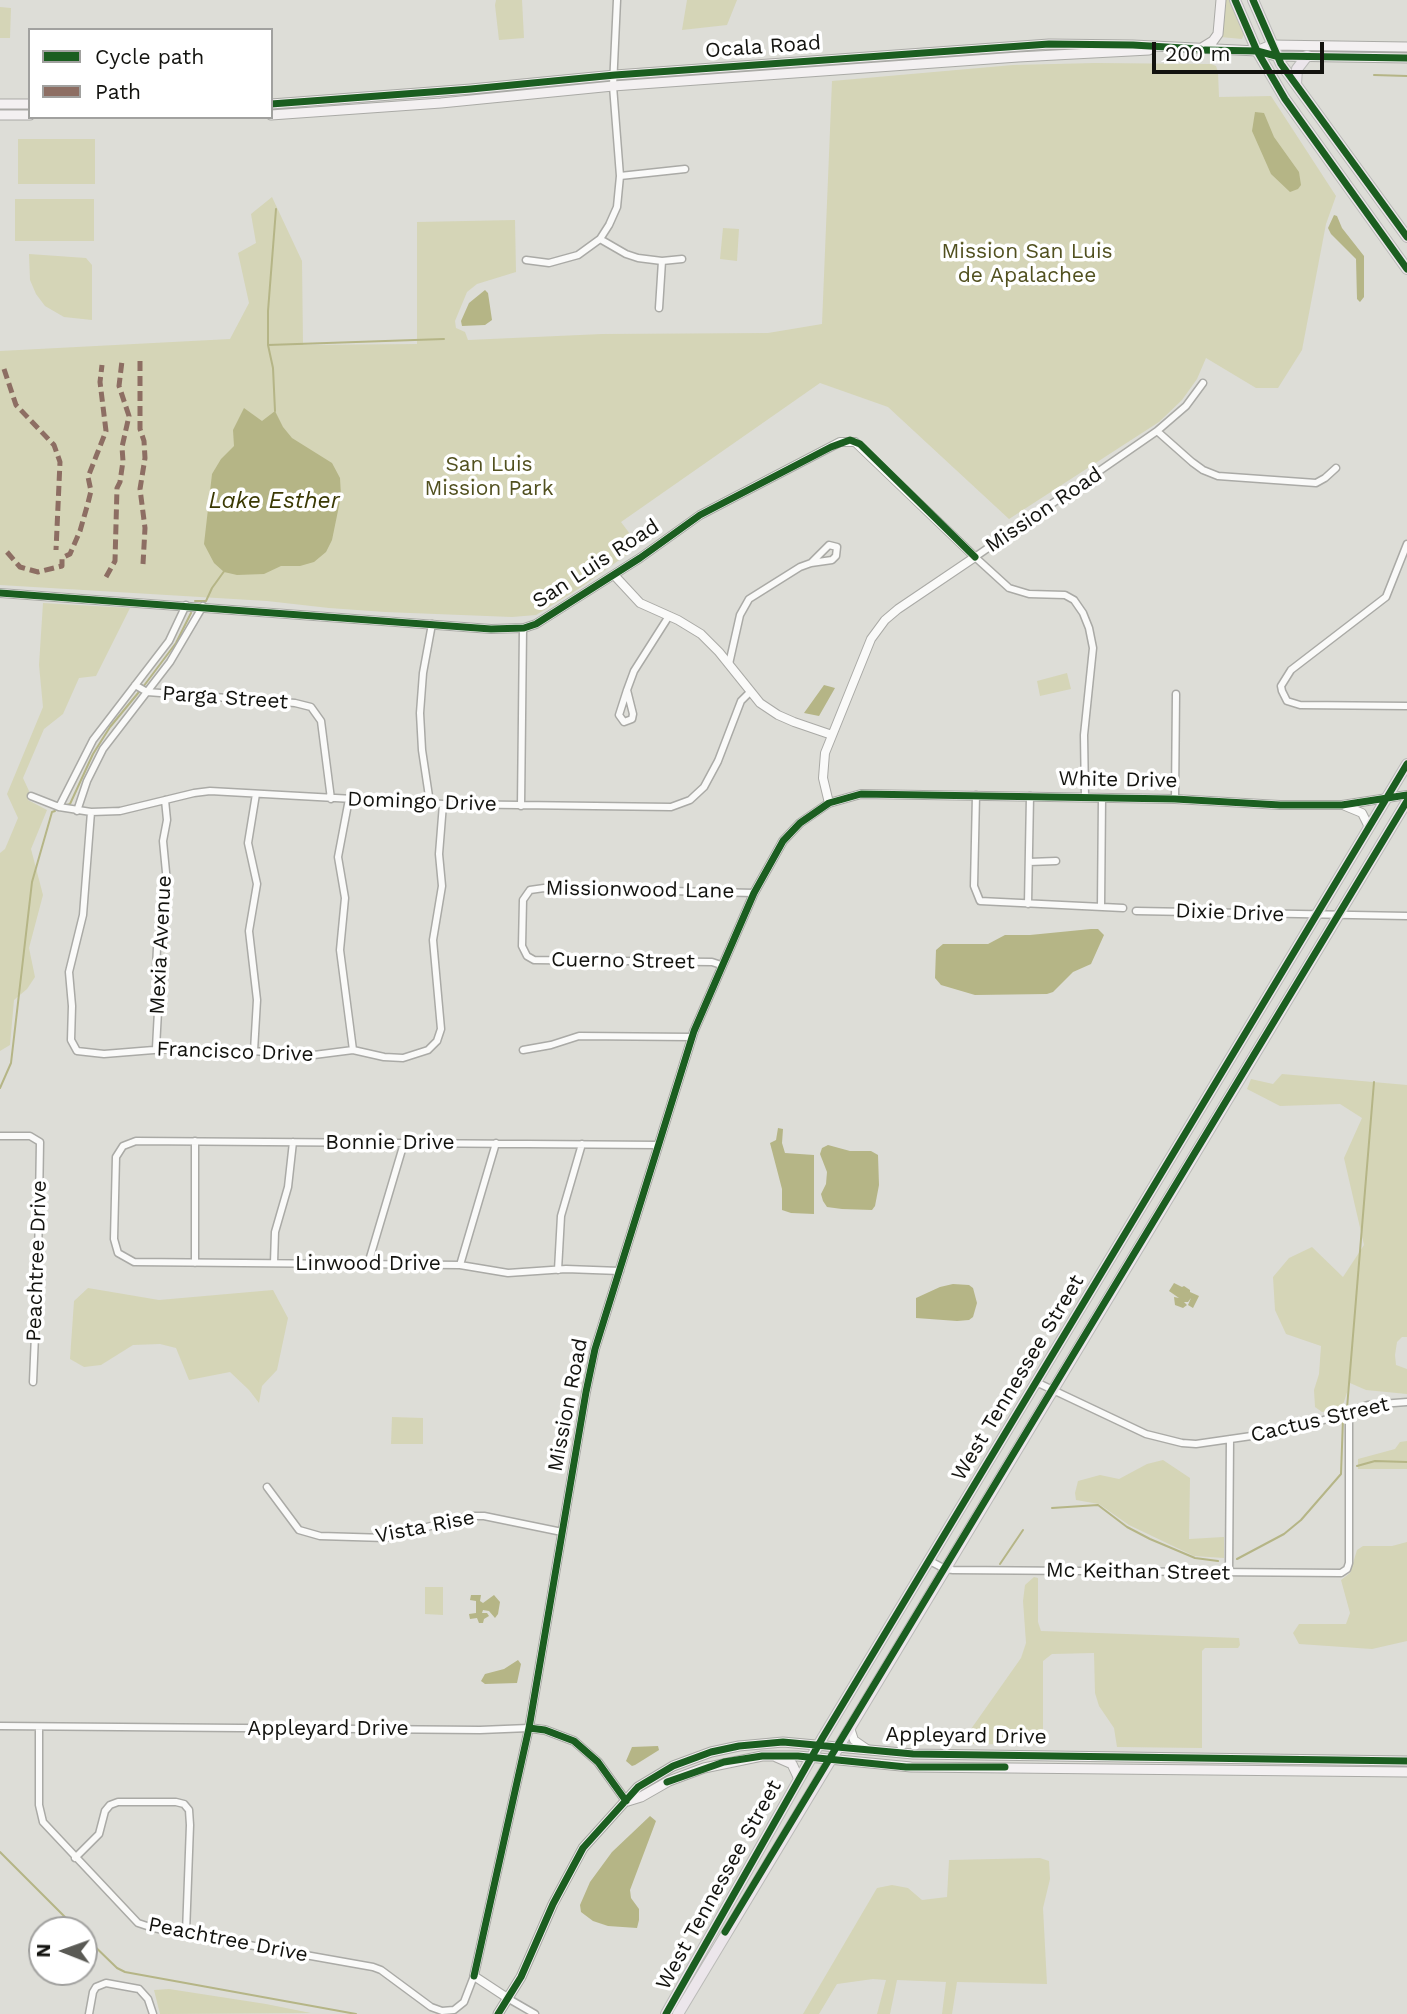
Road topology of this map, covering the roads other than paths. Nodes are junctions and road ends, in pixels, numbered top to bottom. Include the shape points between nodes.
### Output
1 (617, 0) edge
2 (1221, 0) edge
3 (1236, 0) edge
4 (1253, 0) edge
5 (1076, 44) junction
6 (1271, 45) junction
7 (1354, 46) junction
8 (1407, 47) edge
9 (1133, 48) junction
10 (1200, 49) junction
11 (1257, 51) junction
12 (891, 55) junction
13 (1076, 55) junction
14 (1276, 56) junction
15 (1307, 56) junction
16 (1352, 57) junction
17 (1407, 58) edge
18 (892, 66) junction
19 (704, 69) junction
20 (615, 75) junction
21 (703, 80) junction
22 (1296, 84) junction
23 (613, 86) junction
24 (425, 93) junction
25 (327, 100) junction
26 (0, 104) edge
27 (28, 104) edge
28 (273, 104) edge
29 (425, 104) junction
30 (328, 111) junction
31 (0, 115) edge
32 (28, 115) edge
33 (273, 115) edge
34 (1354, 163) junction
35 (685, 169) dead end
36 (1339, 175) junction
37 (620, 176) junction
38 (1407, 237) edge
39 (600, 239) junction
40 (682, 259) dead end
41 (526, 260) dead end
42 (662, 261) junction
43 (1407, 269) edge
44 (659, 308) dead end
45 (1203, 383) dead end
46 (1157, 431) junction
47 (1336, 468) dead end
48 (1407, 544) edge
49 (975, 557) junction
50 (811, 563) dead end
51 (614, 575) junction
52 (0, 593) edge
53 (186, 605) junction
54 (203, 606) junction
55 (669, 616) junction
56 (432, 624) junction
57 (523, 628) junction
58 (729, 664) junction
59 (135, 685) junction
60 (627, 690) dead end
61 (147, 692) junction
62 (750, 692) junction
63 (1176, 694) dead end
64 (1407, 706) edge
65 (832, 735) junction
66 (1407, 764) edge
67 (256, 794) junction
68 (976, 795) junction
69 (1407, 795) edge
70 (31, 796) dead end
71 (1030, 796) junction
72 (1085, 797) junction
73 (1102, 798) junction
74 (331, 799) junction
75 (349, 799) junction
76 (1175, 799) junction
77 (1386, 799) junction
78 (166, 800) junction
79 (1407, 801) edge
80 (430, 803) junction
81 (829, 803) junction
82 (443, 804) junction
83 (1342, 805) junction
84 (521, 806) junction
85 (58, 807) junction
86 (77, 811) junction
87 (91, 812) junction
88 (1369, 827) junction
89 (1056, 861) dead end
90 (1029, 862) junction
91 (754, 893) junction
92 (1028, 905) junction
93 (1101, 907) junction
94 (1123, 908) dead end
95 (1136, 911) dead end
96 (1317, 915) junction
97 (1339, 915) junction
98 (1407, 916) edge
99 (527, 956) joint
100 (721, 965) junction
101 (1259, 1011) junction
102 (691, 1037) junction
103 (1266, 1037) junction
104 (156, 1048) junction
105 (523, 1050) dead end
106 (254, 1051) junction
107 (353, 1051) junction
108 (0, 1136) edge
109 (195, 1141) junction
110 (293, 1142) junction
111 (404, 1143) junction
112 (496, 1143) junction
113 (1179, 1143) junction
114 (582, 1144) junction
115 (659, 1145) junction
116 (1194, 1154) junction
117 (118, 1253) joint
118 (195, 1263) junction
119 (274, 1264) junction
120 (368, 1264) junction
121 (460, 1265) junction
122 (558, 1270) junction
123 (620, 1271) junction
124 (1099, 1277) junction
125 (1116, 1286) junction
126 (33, 1382) dead end
127 (1036, 1382) junction
128 (1053, 1390) junction
129 (1407, 1402) edge
130 (1349, 1410) junction
131 (1230, 1439) junction
132 (982, 1472) junction
133 (998, 1480) junction
134 (267, 1487) dead end
135 (562, 1532) junction
136 (928, 1560) junction
137 (945, 1569) junction
138 (1229, 1573) junction
139 (883, 1636) junction
140 (887, 1666) junction
141 (0, 1726) edge
142 (39, 1727) junction
143 (529, 1728) junction
144 (850, 1728) junction
145 (819, 1745) junction
146 (838, 1747) junction
147 (877, 1752) junction
148 (1053, 1755) junction
149 (772, 1756) junction
150 (1078, 1756) junction
151 (811, 1757) junction
152 (1270, 1759) junction
153 (831, 1760) junction
154 (1407, 1760) edge
155 (1053, 1767) junction
156 (1078, 1767) junction
157 (1269, 1770) junction
158 (1407, 1772) edge
159 (799, 1779) junction
160 (626, 1801) junction
161 (767, 1834) junction
162 (75, 1858) junction
163 (768, 1863) junction
164 (186, 1933) junction
165 (706, 1943) junction
166 (708, 1961) junction
167 (474, 1976) junction
168 (509, 1999) junction
169 (89, 2014) edge
170 (153, 2014) edge
171 (498, 2014) edge
172 (535, 2014) edge
173 (666, 2014) edge
174 (677, 2014) edge

1 - 20 street
2 - 10 main road via 1218,34
3 - 11 main road
4 - 6 main road
5 - 9 main road, Ocala Road
5 - 12 main road, Ocala Road
5 - 13 main road
6 - 7 main road, Ocala Road
6 - 11 main road, Ocala Road
6 - 14 main road
7 - 8 main road, Ocala Road
7 - 16 street
9 - 10 main road, Ocala Road
9 - 13 main road, Ocala Road
10 - 11 main road, Ocala Road
11 - 14 main road, Ocala Road
11 - 36 main road
12 - 18 main road
12 - 19 main road, Ocala Road
13 - 18 main road, Ocala Road
14 - 15 main road, Ocala Road
14 - 22 main road
15 - 16 main road, Ocala Road
15 - 22 main road via 1297,69
16 - 17 main road, Ocala Road
18 - 21 main road, Ocala Road
19 - 20 main road, Ocala Road
19 - 21 main road
20 - 23 street
20 - 24 main road, Ocala Road
21 - 23 main road, Ocala Road
22 - 34 main road
23 - 29 main road, Ocala Road
23 - 37 street
24 - 25 main road, Ocala Road
24 - 29 main road
25 - 28 main road, Ocala Road
25 - 30 main road
26 - 27 main road
29 - 30 main road, Ocala Road
30 - 33 main road, Ocala Road
31 - 32 main road
34 - 36 main road
34 - 38 main road
35 - 37 street
36 - 43 main road
37 - 39 street via 617,207
39 - 41 street via 561,261
39 - 42 street via 626,254
40 - 42 street
42 - 44 street
45 - 46 street, Mission Road via 1186,406
46 - 47 street via 1198,466 1218,476 1316,483
46 - 49 street, Mission Road
48 - 64 street via 1386,597 1291,670 1281,686 1287,701 1300,705
49 - 51 street, San Luis Road via 860,444 845,440 701,515
49 - 65 street, Mission Road via 898,609 877,629
49 - 72 street via 1009,588 1065,595 1083,614 1093,649 1084,735
50 - 58 street via 749,599 740,615
51 - 55 street via 640,603
51 - 57 street, San Luis Road
52 - 53 street, San Luis Road
53 - 54 street, San Luis Road
53 - 59 street via 169,640
54 - 56 street, San Luis Road
54 - 61 street
55 - 58 street via 701,634
55 - 60 street
56 - 57 street, San Luis Road
56 - 80 street via 419,713
57 - 84 street
58 - 62 street
59 - 61 street, Parga Street
59 - 85 street via 93,740
61 - 74 street, Parga Street via 295,703 316,710
61 - 86 street via 103,749
62 - 65 street via 778,715
62 - 84 street, Domingo Drive via 741,701 710,778 690,800 656,809
63 - 76 street
65 - 81 street, Mission Road via 822,769
66 - 77 main road, West Tennessee Street
67 - 74 street, Domingo Drive
67 - 78 street, Domingo Drive via 210,792
67 - 106 street via 248,843 257,884 250,931 257,1000
68 - 71 street, White Drive
68 - 81 street, White Drive via 869,794
68 - 92 street via 974,886 980,901
69 - 77 street, White Drive
70 - 85 street, Domingo Drive
71 - 72 street, White Drive
71 - 90 street
72 - 73 street, White Drive
73 - 76 street, White Drive
73 - 93 street
74 - 75 street, Domingo Drive
75 - 80 street, Domingo Drive
75 - 107 street via 338,857 345,898 340,950
76 - 83 street, White Drive
77 - 83 street, White Drive
77 - 88 main road, West Tennessee Street
78 - 87 street, Domingo Drive via 120,811
78 - 104 street, Mexia Avenue via 163,841 168,893 157,948
79 - 97 main road, West Tennessee Street
80 - 82 street, Domingo Drive
81 - 91 street, Mission Road via 800,822 783,841
82 - 84 street, Domingo Drive
82 - 107 street, Francisco Drive via 439,844 442,886 433,940 441,1029 437,1041 421,1054 403,1058
83 - 88 street via 1362,813
85 - 86 street, Domingo Drive
86 - 87 street, Domingo Drive
87 - 104 street, Francisco Drive via 83,915 69,972 71,1040 77,1051 104,1054
88 - 96 main road, West Tennessee Street
89 - 90 street
90 - 92 street
91 - 99 street, Missionwood Lane via 544,888 527,892 522,946
91 - 100 street, Mission Road
92 - 93 street
93 - 94 street
95 - 96 street, Dixie Drive
96 - 97 street, Dixie Drive
96 - 101 main road, West Tennessee Street
97 - 98 street, Dixie Drive
97 - 103 main road, West Tennessee Street
99 - 100 street, Cuerno Street via 540,961
100 - 102 street, Mission Road
101 - 103 main road
101 - 113 main road, West Tennessee Street
102 - 105 street via 579,1036
102 - 115 street, Mission Road
103 - 116 main road, West Tennessee Street
104 - 106 street, Francisco Drive via 210,1055
106 - 107 street, Francisco Drive via 306,1056
108 - 126 street, Peachtree Drive via 38,1140
109 - 110 street, Bonnie Drive
109 - 117 street, Bonnie Drive via 136,1141 116,1154 114,1239
109 - 118 street
110 - 111 street, Bonnie Drive
110 - 119 street via 288,1187 275,1232
111 - 112 street, Bonnie Drive
111 - 120 street
112 - 114 street, Bonnie Drive
112 - 121 street
113 - 116 main road
113 - 124 main road, West Tennessee Street
114 - 115 street, Bonnie Drive
114 - 122 street via 561,1216
115 - 123 street, Mission Road
116 - 125 main road, West Tennessee Street
117 - 118 street, Linwood Drive via 134,1262
118 - 119 street, Linwood Drive
119 - 120 street, Linwood Drive
120 - 121 street, Linwood Drive
121 - 122 street, Linwood Drive via 508,1273
122 - 123 street, Linwood Drive
123 - 135 street, Mission Road via 591,1368
124 - 125 main road
124 - 127 main road, West Tennessee Street
125 - 128 main road, West Tennessee Street
127 - 128 street, Cactus Street
127 - 132 main road, West Tennessee Street
128 - 131 street, Cactus Street via 1146,1434 1196,1444
128 - 133 main road, West Tennessee Street
129 - 130 street, Cactus Street
130 - 131 street, Cactus Street via 1295,1429
130 - 138 street, Mc Keithan Street via 1347,1569 1330,1574
131 - 138 street
132 - 133 main road
132 - 136 main road, West Tennessee Street
133 - 137 main road, West Tennessee Street
134 - 135 street, Vista Rise via 299,1530 320,1536 386,1538 468,1516
135 - 143 street, Mission Road
136 - 137 street, Mc Keithan Street
136 - 139 main road, West Tennessee Street
137 - 138 street, Mc Keithan Street
137 - 140 main road, West Tennessee Street
139 - 140 main road via 882,1659
139 - 145 main road, West Tennessee Street
140 - 144 main road, West Tennessee Street
141 - 142 street, Appleyard Drive
142 - 143 street, Appleyard Drive
142 - 162 street, Peachtree Drive via 40,1815
143 - 160 street, Appleyard Drive via 574,1741 597,1762
143 - 167 street, Mission Road
144 - 146 main road, West Tennessee Street
144 - 147 street via 855,1742
145 - 146 main road, Appleyard Drive
145 - 151 main road, West Tennessee Street
145 - 160 main road, Appleyard Drive via 757,1743 712,1752 653,1777
146 - 147 main road, Appleyard Drive
146 - 153 main road, West Tennessee Street
147 - 148 main road, Appleyard Drive
148 - 150 main road, Appleyard Drive
148 - 155 street
148 - 155 street
149 - 151 main road, Appleyard Drive
149 - 159 main road via 792,1764
149 - 160 main road, Appleyard Drive via 704,1768
150 - 152 main road, Appleyard Drive
150 - 156 street
151 - 153 main road, Appleyard Drive
151 - 159 main road, West Tennessee Street
152 - 154 main road, Appleyard Drive
152 - 157 street
153 - 155 main road, Appleyard Drive via 906,1767
153 - 163 main road, West Tennessee Street
155 - 156 main road, Appleyard Drive
156 - 157 main road, Appleyard Drive
157 - 158 main road, Appleyard Drive
159 - 161 main road, West Tennessee Street
160 - 168 main road via 571,1867
161 - 163 main road via 771,1841
161 - 165 main road, West Tennessee Street
162 - 164 street, Peachtree Drive via 138,1923
162 - 164 street via 99,1834 105,1811 114,1803 184,1804 190,1825
163 - 166 main road, West Tennessee Street
164 - 167 street, Peachtree Drive via 373,1967 442,2011 454,2010 464,2002
165 - 166 main road
165 - 173 main road, West Tennessee Street
166 - 174 main road, West Tennessee Street
167 - 168 street
168 - 171 main road
168 - 172 street
169 - 170 street via 93,1992 106,1983 139,1989

